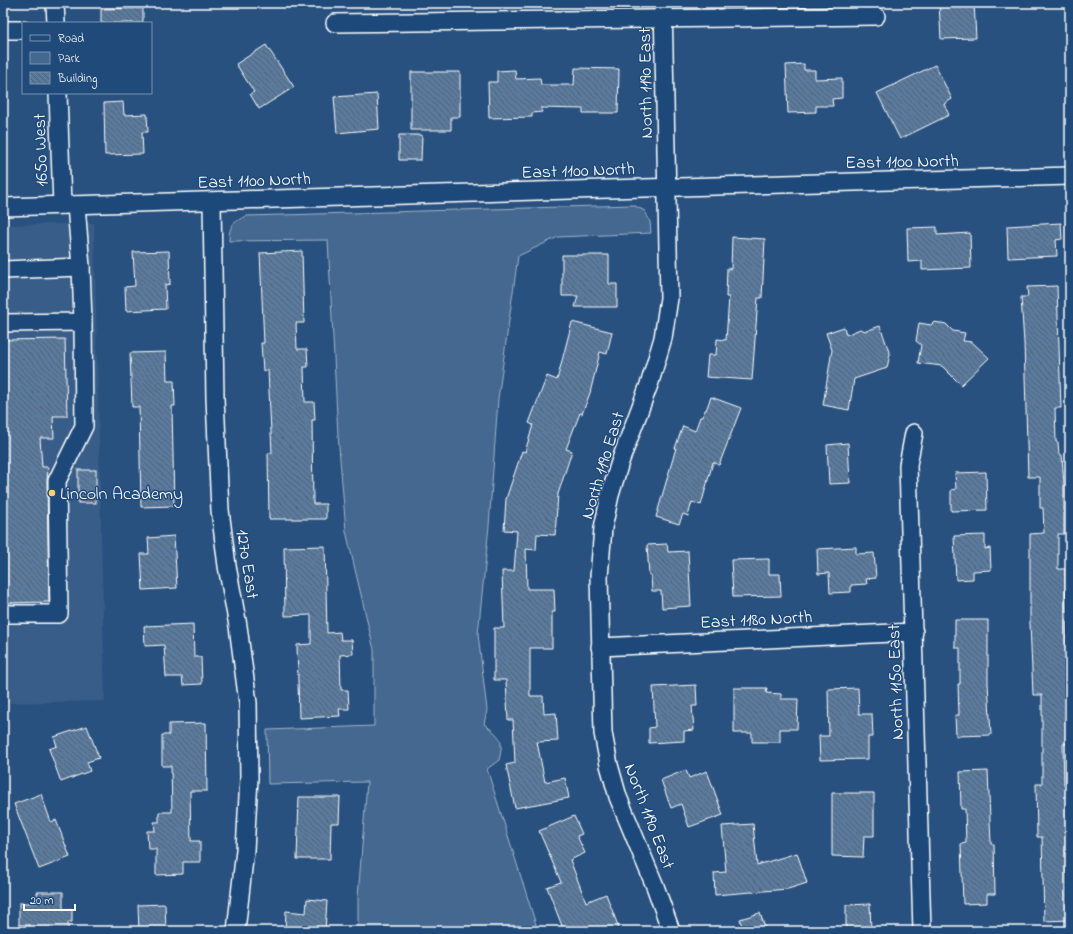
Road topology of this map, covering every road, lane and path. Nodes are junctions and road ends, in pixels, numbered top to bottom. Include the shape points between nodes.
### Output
1 (55, 3) edge
2 (663, 10) edge
3 (876, 16) dead end
4 (56, 22) edge
5 (335, 23) dead end
6 (3, 30) edge
7 (22, 30) edge
8 (58, 94) edge
9 (1070, 176) edge
10 (667, 187) junction
11 (212, 202) junction
12 (75, 205) junction
13 (3, 207) edge
14 (81, 267) junction
15 (3, 270) edge
16 (83, 322) junction
17 (3, 323) edge
18 (914, 433) dead end
19 (3, 614) edge
20 (914, 632) junction
21 (600, 647) junction
22 (236, 931) edge
23 (672, 931) edge
24 (922, 931) edge

1 - 4 street
2 - 3 street
2 - 5 street
2 - 10 street, North 1190 East
6 - 7 street
8 - 12 street, 1650 West
9 - 10 street, East 1100 North
10 - 11 street, East 1100 North
10 - 21 street, North 1190 East via 669,298 663,338 650,382 620,462 603,528 599,577
11 - 12 street, East 1100 North
11 - 22 street, 1270 East via 215,398 220,510 248,703 249,778 245,850
12 - 13 street, East 1100 North
12 - 14 street, 1650 West
14 - 15 street
14 - 16 street, 1650 West
16 - 17 street
16 - 19 street, 1650 West via 84,426 57,481 59,614
18 - 20 street, North 1150 East via 908,465
20 - 21 street, East 1180 North
20 - 24 street, North 1150 East
21 - 23 street, North 1190 East via 603,733 609,765 618,797

